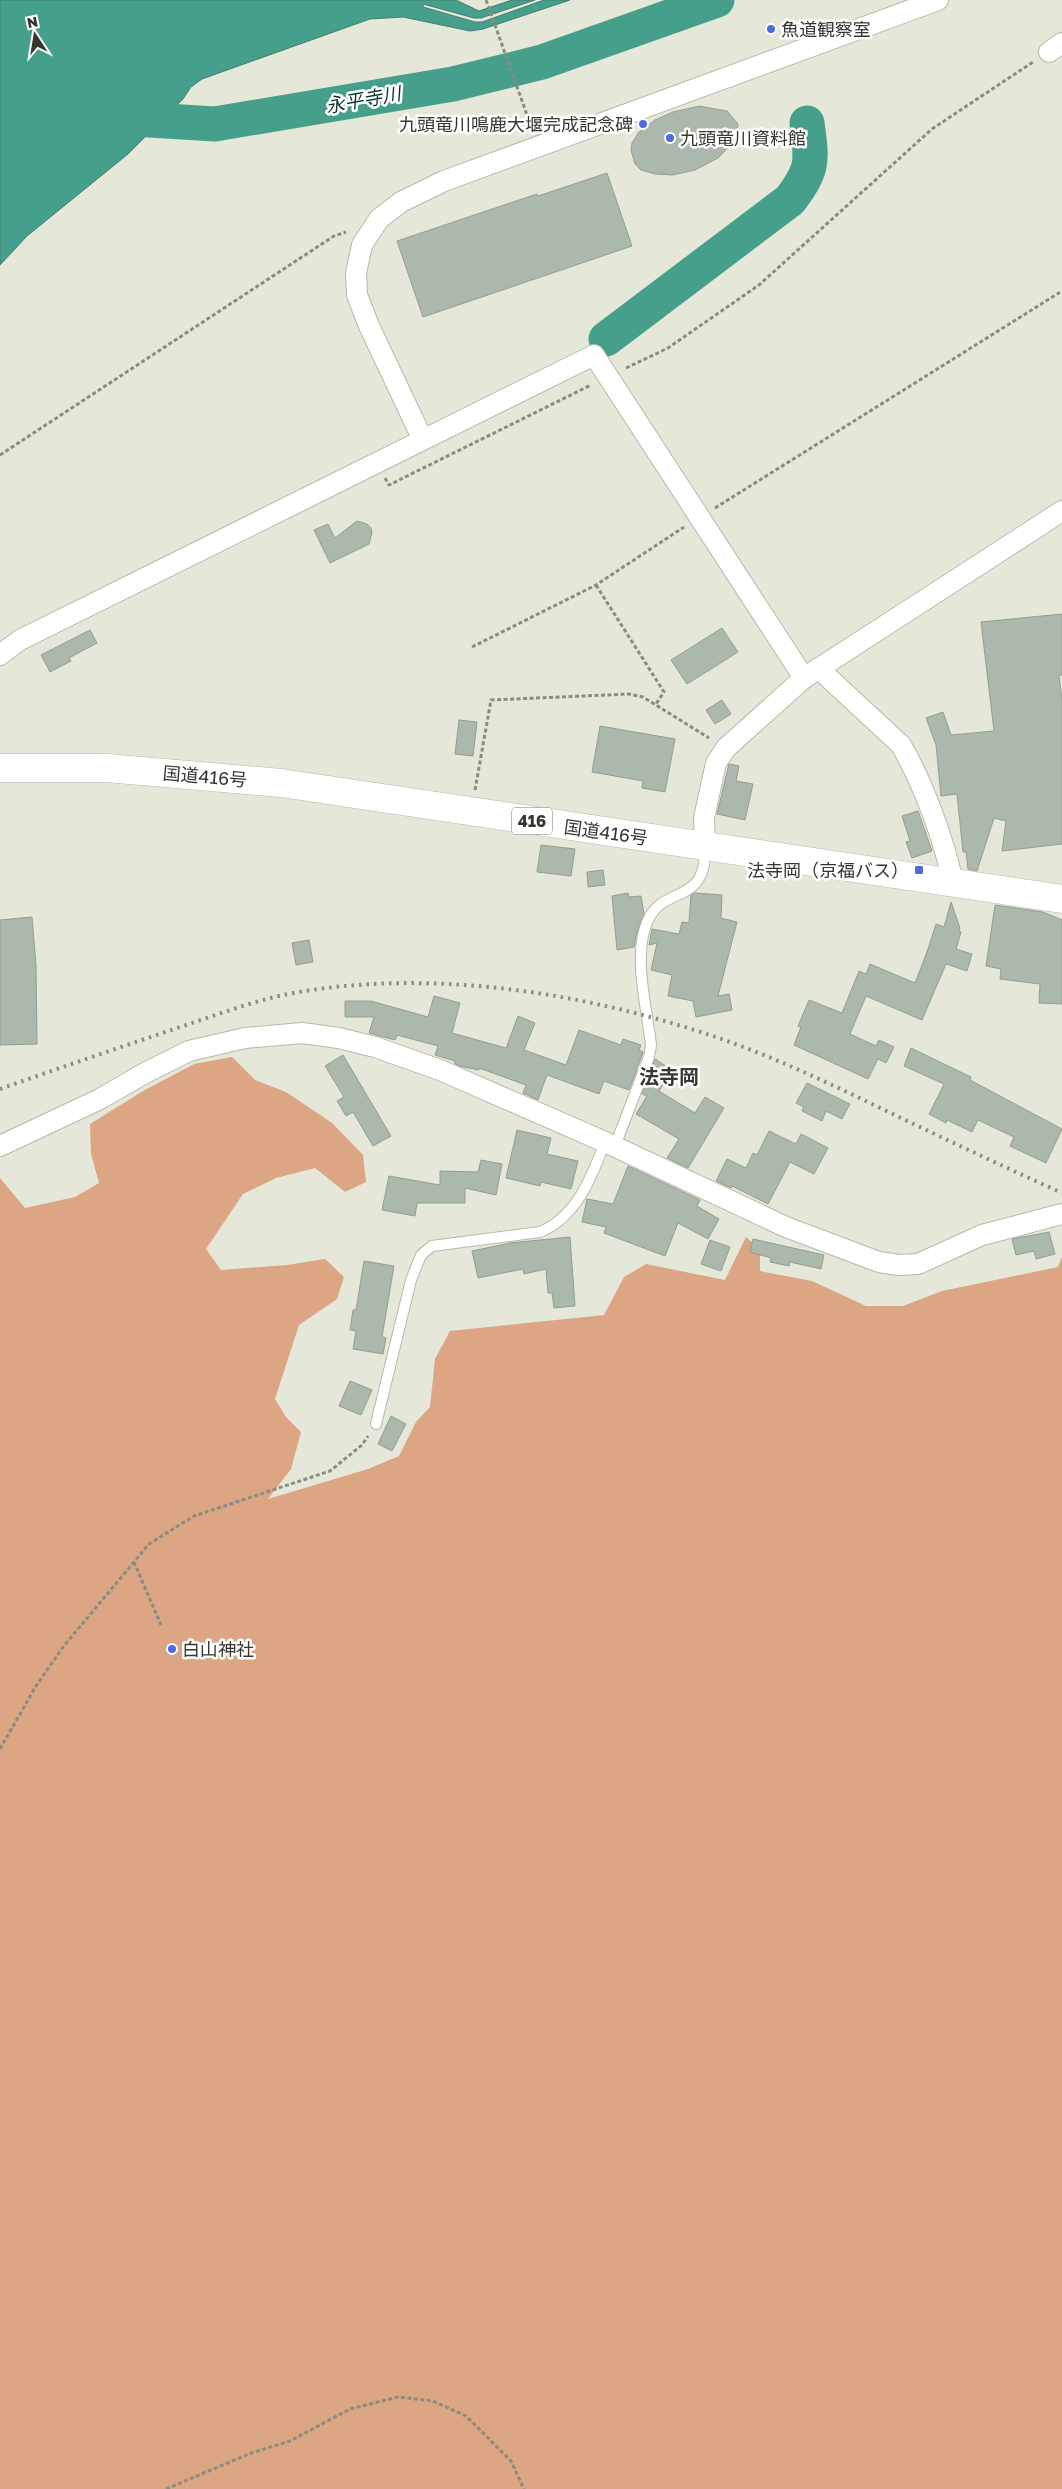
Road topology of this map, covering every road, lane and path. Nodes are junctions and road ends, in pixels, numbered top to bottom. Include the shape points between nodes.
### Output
1 (486, 0) edge
2 (938, 0) edge
3 (1055, 48) edge
4 (530, 121) dead end
5 (368, 232) junction
6 (1062, 291) edge
7 (609, 376) junction
8 (422, 438) junction
9 (0, 455) edge
10 (375, 462) junction
11 (1062, 511) edge
12 (698, 518) junction
13 (596, 584) junction
14 (472, 647) dead end
15 (0, 655) edge
16 (811, 673) junction
17 (656, 704) junction
18 (726, 748) junction
19 (0, 768) edge
20 (471, 813) junction
21 (705, 846) junction
22 (952, 883) junction
23 (1062, 899) edge
24 (610, 1144) junction
25 (0, 1146) edge
26 (1062, 1214) edge
27 (376, 1424) joint
28 (134, 1562) junction
29 (161, 1625) dead end
30 (0, 1749) edge
31 (166, 2489) edge
32 (524, 2489) edge

1 - 4 path
2 - 5 street via 444,181 402,202
3 - 7 path via 932,129 752,291 668,348
5 - 8 street via 356,273 357,295
5 - 9 path via 350,231 334,236
6 - 12 path
7 - 8 street via 594,355
7 - 10 path via 389,485
7 - 12 street
8 - 10 street
10 - 15 street via 20,640
11 - 16 street
12 - 13 path
12 - 16 street
13 - 14 path
13 - 17 path via 664,692
16 - 18 street
16 - 22 street via 901,744 947,855
17 - 18 path
17 - 20 path via 629,694 491,700
18 - 21 street via 716,763 704,818
19 - 20 highway, 国道416号 / 416 via 174,772 281,783
20 - 21 highway, 国道416号 / 416
21 - 22 highway, 国道416号 / 416
21 - 24 lane via 706,865 700,879 688,890 662,904 649,918 641,939 651,1045 649,1057
22 - 23 highway, 国道416号 / 416
24 - 25 street via 431,1067 339,1038 302,1033 245,1038 189,1051 100,1099
24 - 26 street via 786,1226 846,1251 889,1263 918,1264 982,1235
24 - 27 lane via 567,1215 556,1226 540,1232 432,1246 421,1255 411,1280
27 - 28 path via 362,1444 330,1471 194,1516 149,1544
28 - 29 path
28 - 30 path via 63,1647
31 - 32 path via 251,2453 290,2441 350,2409 398,2397 433,2401 466,2416 511,2461

